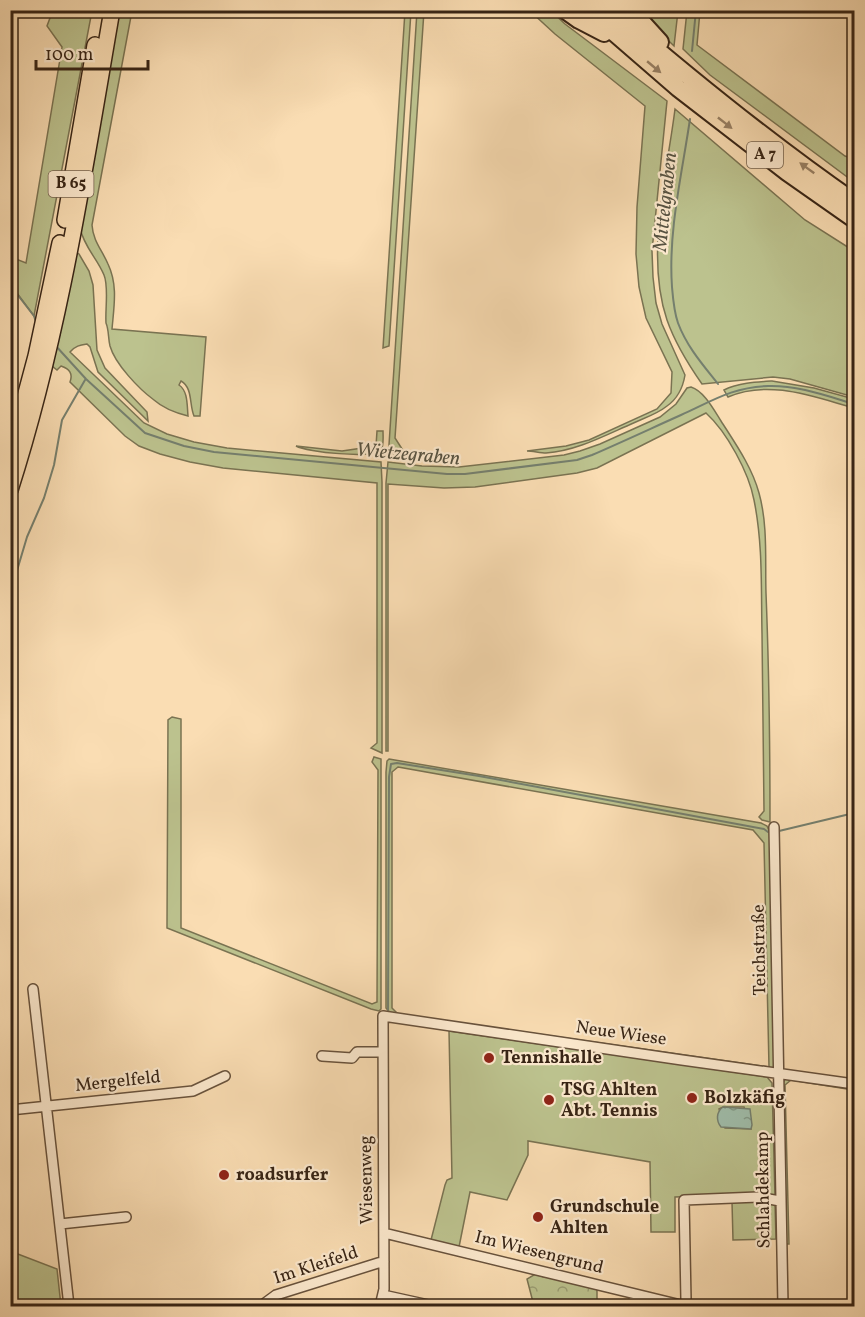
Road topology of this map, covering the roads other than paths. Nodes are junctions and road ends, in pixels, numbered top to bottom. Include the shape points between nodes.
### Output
1 (102, 10) edge
2 (112, 10) edge
3 (566, 10) edge
4 (588, 10) edge
5 (610, 10) edge
6 (631, 10) edge
7 (629, 46) junction
8 (696, 83) junction
9 (855, 202) edge
10 (855, 219) edge
11 (50, 323) junction
12 (41, 359) junction
13 (10, 453) edge
14 (10, 490) edge
15 (774, 827) dead end
16 (33, 989) dead end
17 (383, 1016) joint
18 (383, 1052) junction
19 (322, 1056) dead end
20 (779, 1073) junction
21 (225, 1076) dead end
22 (855, 1084) edge
23 (46, 1106) junction
24 (10, 1110) edge
25 (780, 1201) junction
26 (126, 1217) dead end
27 (60, 1224) junction
28 (384, 1233) junction
29 (384, 1262) junction
30 (634, 1294) junction
31 (383, 1295) junction
32 (69, 1306) edge
33 (261, 1306) edge
34 (380, 1306) edge
35 (433, 1306) edge
36 (634, 1306) edge
37 (685, 1306) edge
38 (783, 1306) edge

1 - 11 highway, B 65
2 - 11 highway, B 65 via 64,283
3 - 7 highway
4 - 7 highway, A 7
5 - 8 highway, A 7
6 - 8 highway
7 -> 10 highway, A 7 via 787,172
9 -> 8 highway, A 7
11 - 12 highway, B 65
12 - 13 highway, B 65
12 - 14 highway, B 65 via 21,457
15 - 20 street, Teichstraße
16 - 23 street
17 - 18 street, Wiesenweg
17 - 20 street, Neue Wiese
18 - 19 street via 357,1052 352,1058
18 - 28 street, Wiesenweg
20 - 22 street, Neue Wiese
20 - 25 street, Schlahdekamp
21 - 23 street, Mergelfeld via 193,1091
23 - 24 street, Mergelfeld
23 - 27 street
25 - 37 street via 758,1197 684,1200
25 - 38 street, Schlahdekamp
26 - 27 street
27 - 32 street
28 - 29 street, Wiesenweg
28 - 30 street, Im Wiesengrund
29 - 31 street, Wiesenweg
29 - 33 street, Im Kleifeld via 276,1295
30 - 36 street
30 - 37 street, Im Wiesengrund
31 - 34 street, Wiesenweg
31 - 35 street

